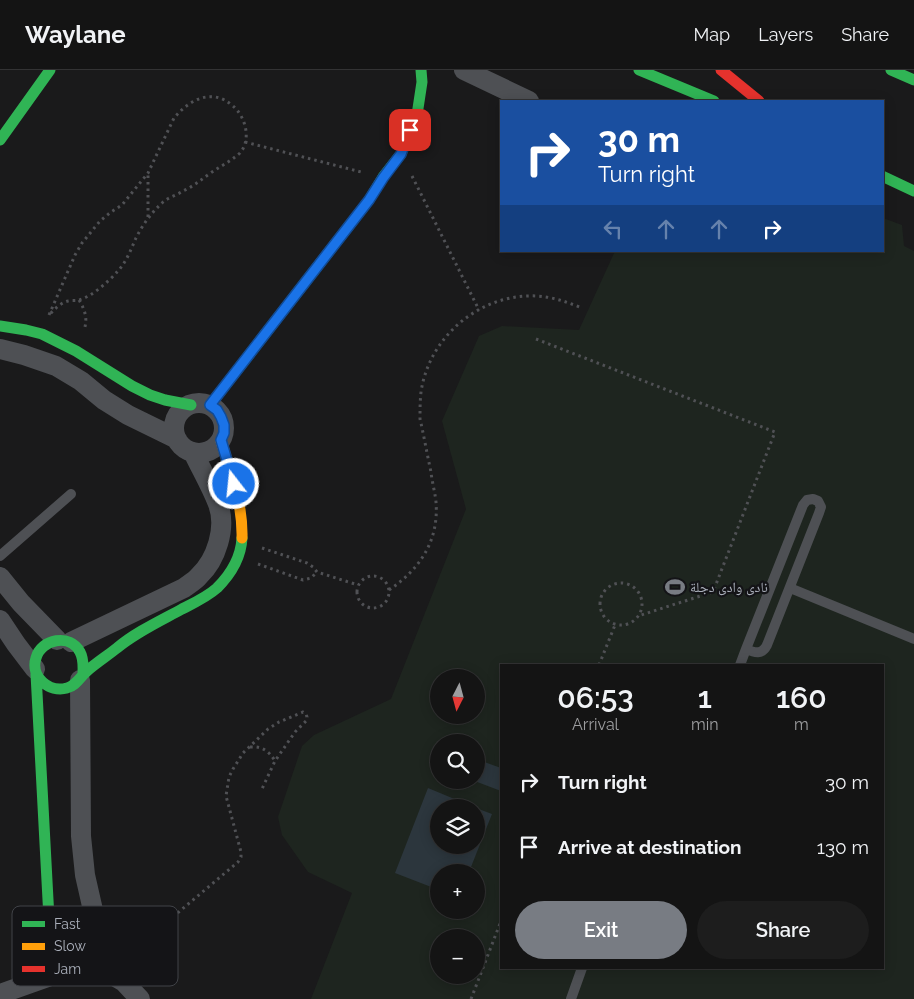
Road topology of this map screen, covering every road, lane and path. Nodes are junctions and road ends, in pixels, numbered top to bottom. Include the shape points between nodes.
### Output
1 (50, 70) edge
2 (421, 70) edge
3 (464, 70) edge
4 (638, 70) edge
5 (721, 70) edge
6 (892, 70) edge
7 (914, 80) edge
8 (527, 100) edge
9 (712, 100) edge
10 (757, 100) edge
11 (0, 140) edge
12 (245, 142) junction
13 (401, 154) junction
14 (148, 173) junction
15 (884, 177) edge
16 (383, 178) junction
17 (914, 191) edge
18 (148, 217) junction
19 (79, 300) junction
20 (582, 308) dead end
21 (479, 310) junction
22 (49, 314) junction
23 (0, 326) edge
24 (42, 335) junction
25 (536, 339) dead end
26 (70, 348) junction
27 (0, 350) edge
28 (56, 366) junction
29 (200, 405) junction
30 (221, 440) junction
31 (185, 445) junction
32 (71, 494) dead end
33 (242, 541) junction
34 (0, 556) edge
35 (238, 557) junction
36 (317, 572) junction
37 (0, 577) edge
38 (358, 586) junction
39 (790, 588) junction
40 (389, 590) junction
41 (638, 616) junction
42 (0, 620) edge
43 (615, 625) junction
44 (914, 639) edge
45 (64, 641) junction
46 (746, 649) junction
47 (599, 664) edge
48 (740, 664) edge
49 (36, 672) junction
50 (82, 677) junction
51 (249, 746) junction
52 (275, 761) junction
53 (261, 791) dead end
54 (48, 906) edge
55 (92, 906) edge
56 (178, 912) edge
57 (500, 924) edge
58 (582, 969) edge
59 (29, 986) edge
60 (128, 986) edge
61 (12, 994) edge
62 (140, 999) edge
63 (471, 999) edge
64 (571, 999) edge

1 - 11 main road
2 - 13 main road via 417,115
3 - 8 street
4 - 9 main road
5 - 10 main road
6 - 7 main road
12 - 14 path via 244,120 234,107 221,99 200,98 174,118
12 - 16 path
12 - 18 path via 242,151 228,162 165,200
13 - 16 main road
13 - 21 path
14 - 18 path
14 - 22 path via 122,205 100,221 82,243
15 - 17 main road
16 - 29 main road via 369,200
18 - 19 path via 119,270 94,292
19 - 22 path via 57,306
19 - 26 path via 84,308 86,326 83,335
20 - 21 path via 553,298 522,296 492,303
21 - 40 path via 467,316 448,334 425,373 420,418 436,501 434,531 422,559
22 - 24 path
23 - 24 main road
24 - 26 main road
25 - 41 path via 775,432 713,592
26 - 28 street
26 - 29 main road via 141,391 174,403
27 - 28 street
28 - 31 street via 128,415
29 - 30 street via 217,410 224,425
29 - 31 street via 185,408 176,419 175,432
30 - 31 street via 208,451 201,452
30 - 33 main road via 238,498
31 - 45 street via 219,506 219,544 211,562 184,588
32 - 34 lane
33 - 35 main road
33 - 36 path via 307,563
35 - 36 path via 303,580
35 - 50 main road via 215,590 153,624
36 - 38 path
37 - 45 street via 21,603
38 - 40 path via 366,578 376,576 385,581
38 - 40 path via 357,596 368,608 384,605
39 - 44 lane
39 - 46 lane via 765,649 757,653
39 - 46 lane via 821,507 813,499 803,505
41 - 43 path via 628,624
41 - 43 path via 641,596 632,586 618,582 605,589 599,602 603,616
42 - 49 street
43 - 47 path
45 - 49 main road via 44,645 36,656
45 - 50 main road via 78,648 83,656
46 - 48 lane
49 - 50 main road via 42,683 51,689 72,687
49 - 54 main road
50 - 55 street via 81,836
51 - 52 path via 265,749
51 - 52 path via 279,722 303,712 308,717 306,721
51 - 56 path via 229,777 226,796 241,857
52 - 53 path
57 - 63 path
58 - 64 lane
59 - 61 street
60 - 62 street

